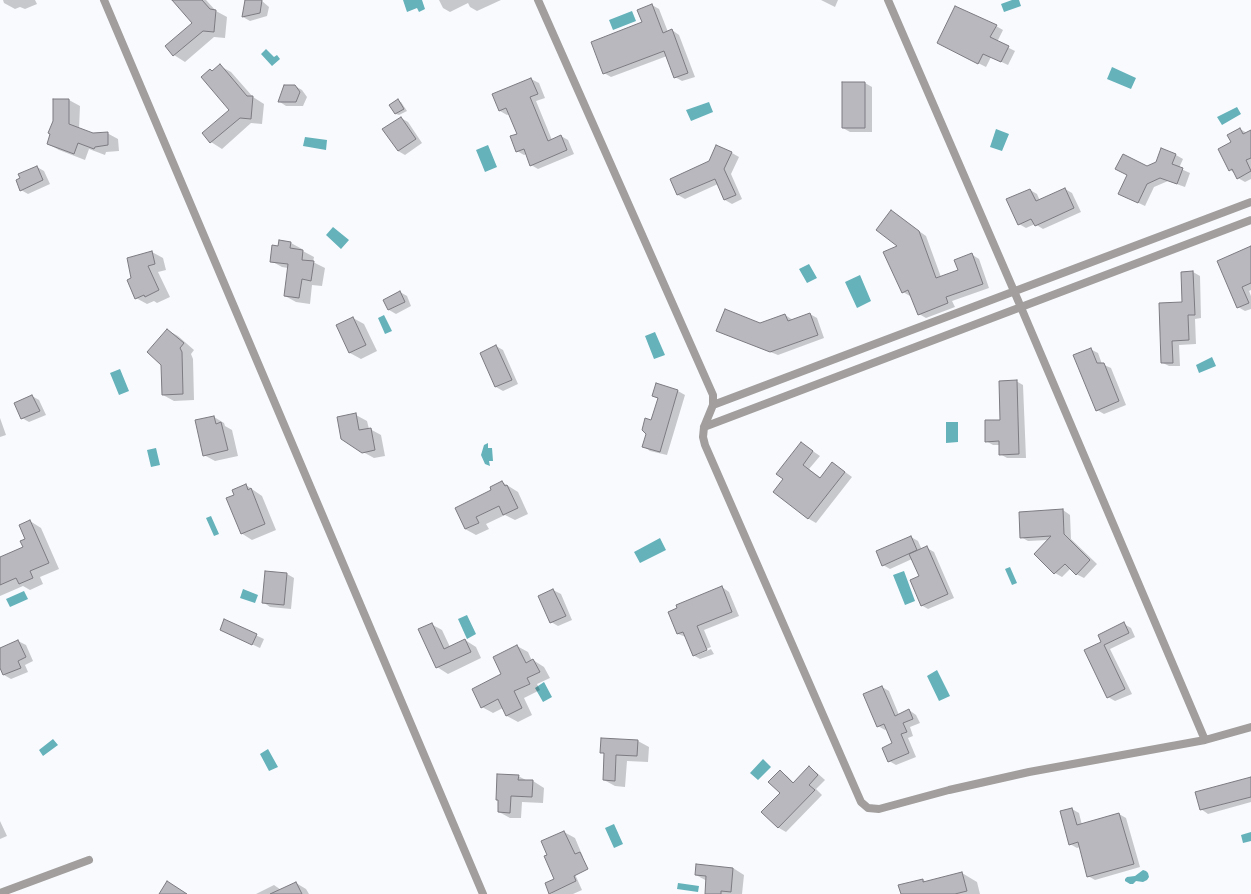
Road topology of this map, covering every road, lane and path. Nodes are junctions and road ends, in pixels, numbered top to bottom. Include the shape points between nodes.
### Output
1 (104, 0) edge
2 (538, 0) edge
3 (888, 0) edge
4 (1251, 202) edge
5 (1251, 220) edge
6 (1014, 291) junction
7 (1021, 306) junction
8 (713, 405) junction
9 (704, 427) junction
10 (1251, 727) edge
11 (1205, 740) junction
12 (89, 860) dead end
13 (0, 893) edge
14 (483, 894) edge

1 - 14 street
2 - 8 street via 713,395
3 - 6 street
4 - 6 street
5 - 7 street
6 - 7 street
6 - 8 street
7 - 9 street
7 - 11 street
8 - 9 street
9 - 11 street via 705,445 861,802 868,808 879,809 1029,772
10 - 11 street
12 - 13 street

